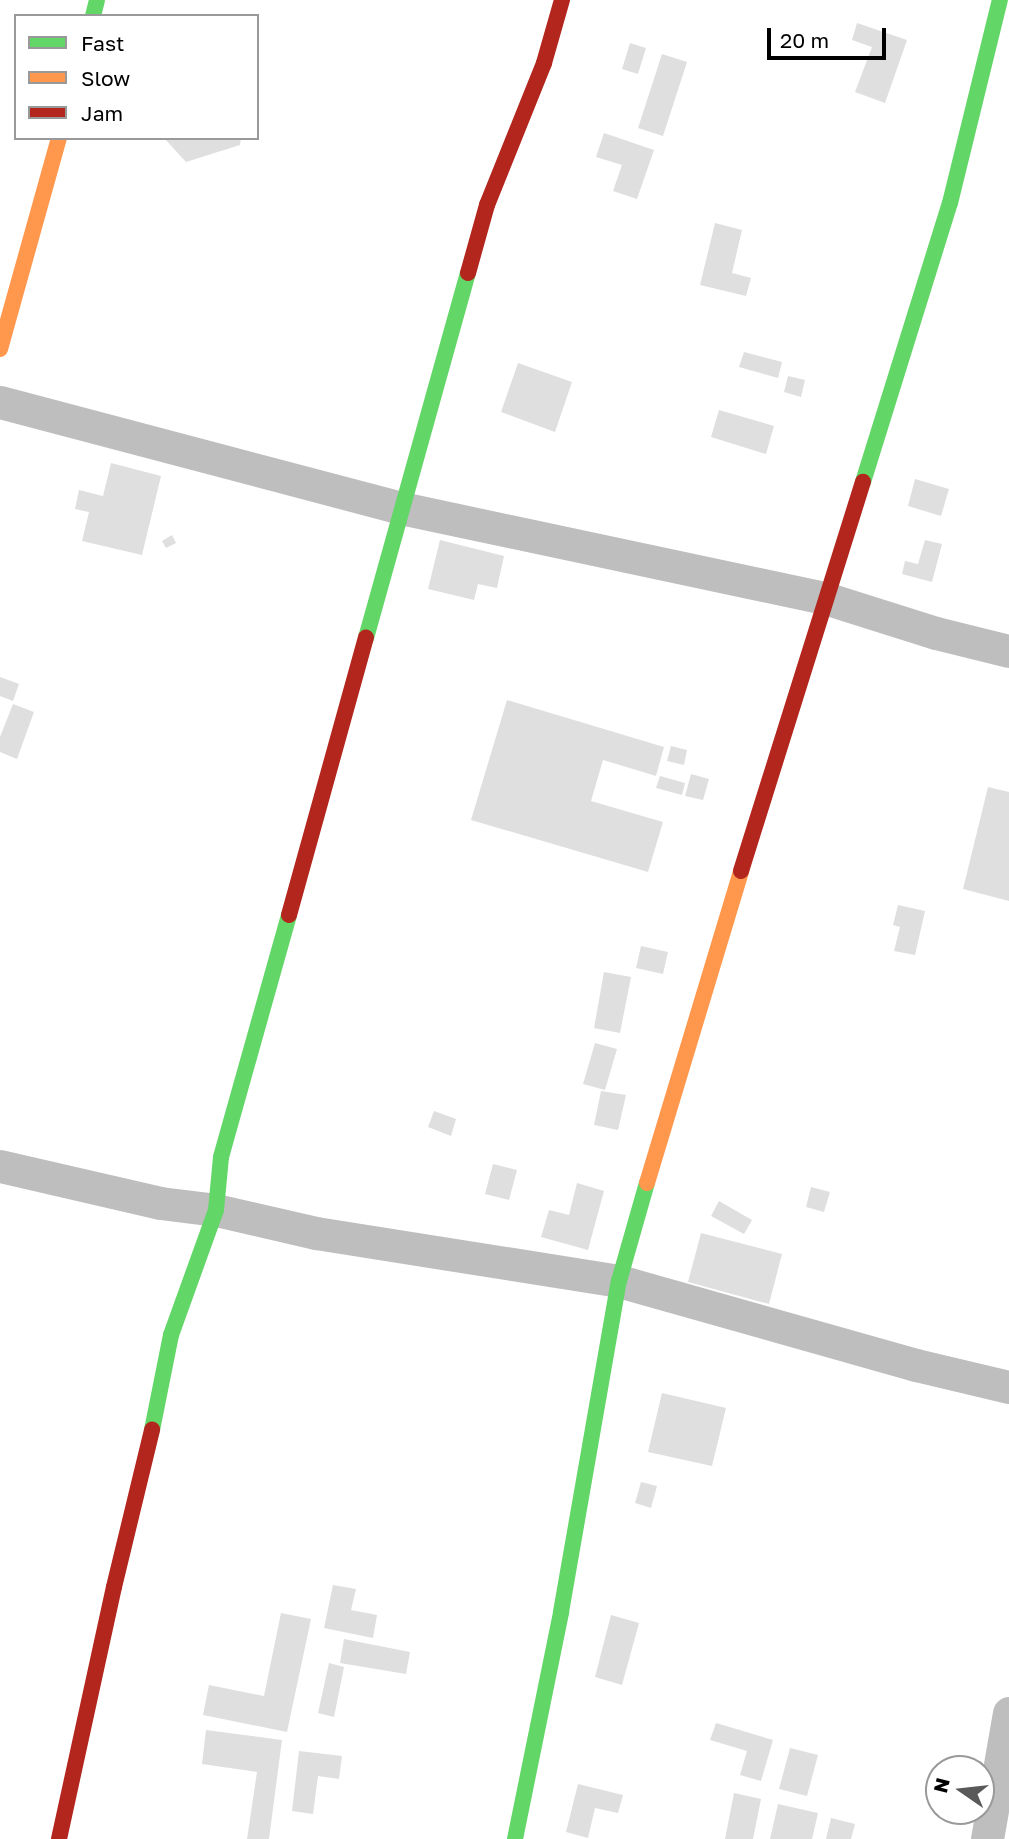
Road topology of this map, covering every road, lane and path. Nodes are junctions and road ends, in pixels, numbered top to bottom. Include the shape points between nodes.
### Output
1 (562, 0) edge
2 (1000, 0) edge
3 (58, 140) edge
4 (0, 349) edge
5 (0, 402) edge
6 (401, 508) junction
7 (828, 599) junction
8 (1009, 651) edge
9 (0, 1166) edge
10 (216, 1210) junction
11 (620, 1281) junction
12 (1009, 1387) edge
13 (1009, 1713) edge
14 (59, 1839) edge
15 (515, 1839) edge
16 (987, 1839) edge

1 - 6 street via 544,63 487,205
2 - 7 street via 950,202
3 - 4 street
5 - 6 street
6 - 7 street
6 - 10 street via 221,1157
7 - 8 street
7 - 11 street via 698,1008
9 - 10 street via 160,1203
10 - 11 street via 316,1233
10 - 14 street via 171,1335
11 - 12 street
11 - 15 street
13 - 16 street

